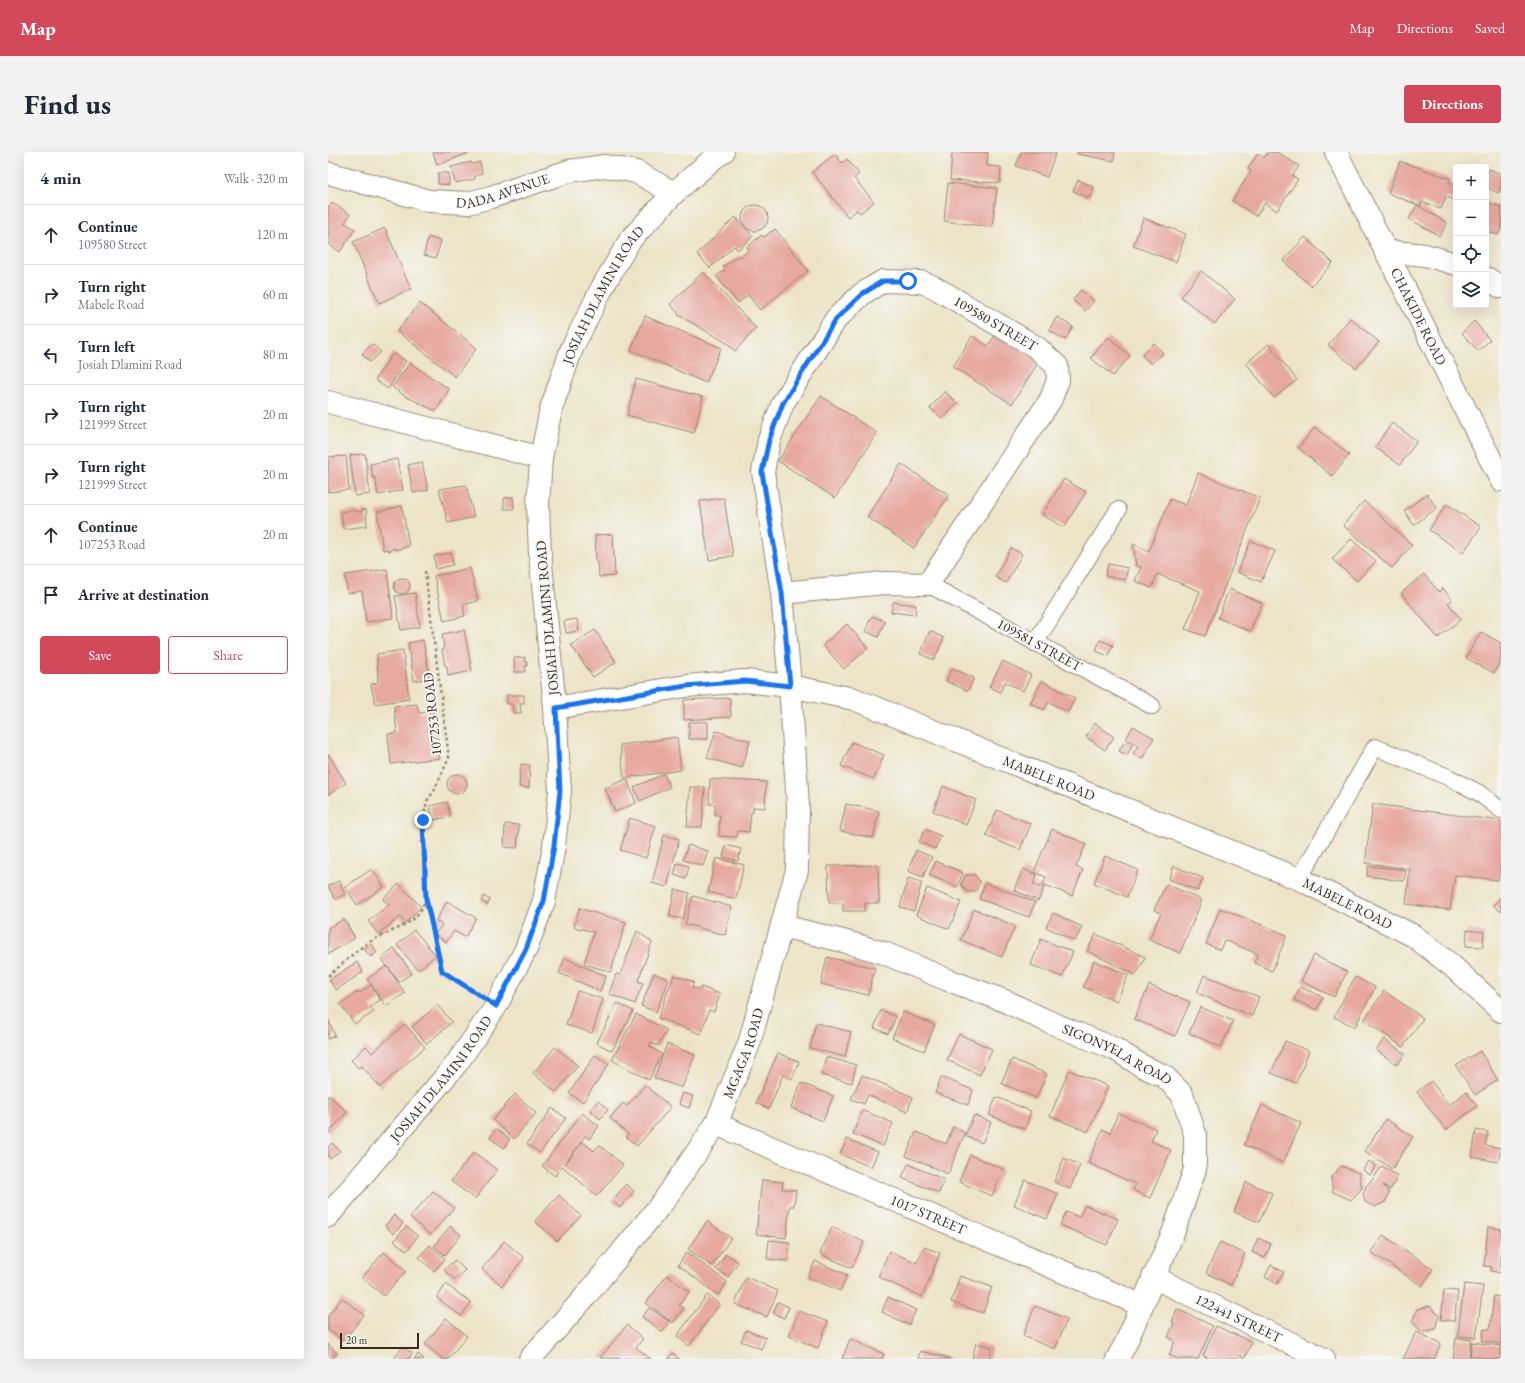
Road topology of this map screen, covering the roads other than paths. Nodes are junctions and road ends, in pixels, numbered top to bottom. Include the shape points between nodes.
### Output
1 (723, 152) edge
2 (1336, 152) edge
3 (328, 173) edge
4 (674, 193) junction
5 (1385, 251) junction
6 (1453, 263) edge
7 (1489, 280) edge
8 (1501, 287) edge
9 (328, 402) edge
10 (541, 458) junction
11 (1501, 480) edge
12 (1118, 510) dead end
13 (928, 584) junction
14 (782, 593) junction
15 (1035, 643) junction
16 (790, 686) junction
17 (1152, 706) dead end
18 (556, 708) junction
19 (1501, 810) edge
20 (1299, 880) junction
21 (782, 926) junction
22 (1501, 1011) edge
23 (716, 1124) junction
24 (328, 1216) edge
25 (1153, 1277) junction
26 (1141, 1305) junction
27 (530, 1359) edge
28 (1117, 1359) edge
29 (1324, 1359) edge

1 - 4 street, JOSIAH DLAMINI ROAD
2 - 5 street, CHAKIDE ROAD
3 - 4 street, DADA AVENUE via 429,201 468,203 569,171 605,166 636,172
4 - 10 street, JOSIAH DLAMINI ROAD via 630,240 603,286 572,348 551,409
5 - 6 street via 1425,255
5 - 11 street, CHAKIDE ROAD
7 - 8 street
9 - 10 street
10 - 18 street, JOSIAH DLAMINI ROAD via 538,505 540,554
12 - 15 lane
13 - 14 street via 885,583
13 - 14 street, 109580 STREET via 1051,399 1058,380 1057,366 1036,347 934,287 922,282 883,281 862,294 836,319 783,403 769,440 762,472
13 - 15 lane, 109581 STREET
14 - 16 street, 109580 STREET
15 - 17 lane, 109581 STREET
16 - 18 street, MABELE ROAD via 745,681 686,686
16 - 20 street, MABELE ROAD via 854,699
16 - 21 street, MGAGA ROAD via 798,805 797,870
18 - 24 street, JOSIAH DLAMINI ROAD via 560,791 554,846 544,901 526,949 496,1006 457,1064
19 - 20 lane via 1479,793 1448,777 1375,747
20 - 22 street, MABELE ROAD via 1414,936 1451,965
21 - 23 street, MGAGA ROAD via 749,1044
21 - 25 street, SIGONYELA ROAD via 884,953 1005,1001 1115,1049 1164,1076 1182,1094 1195,1134 1195,1169 1173,1233
23 - 26 street, 1017 STREET
23 - 27 street, MGAGA ROAD via 663,1202
25 - 26 street, SIGONYELA ROAD
25 - 29 street, 122441 STREET
26 - 28 street, SIGONYELA ROAD

